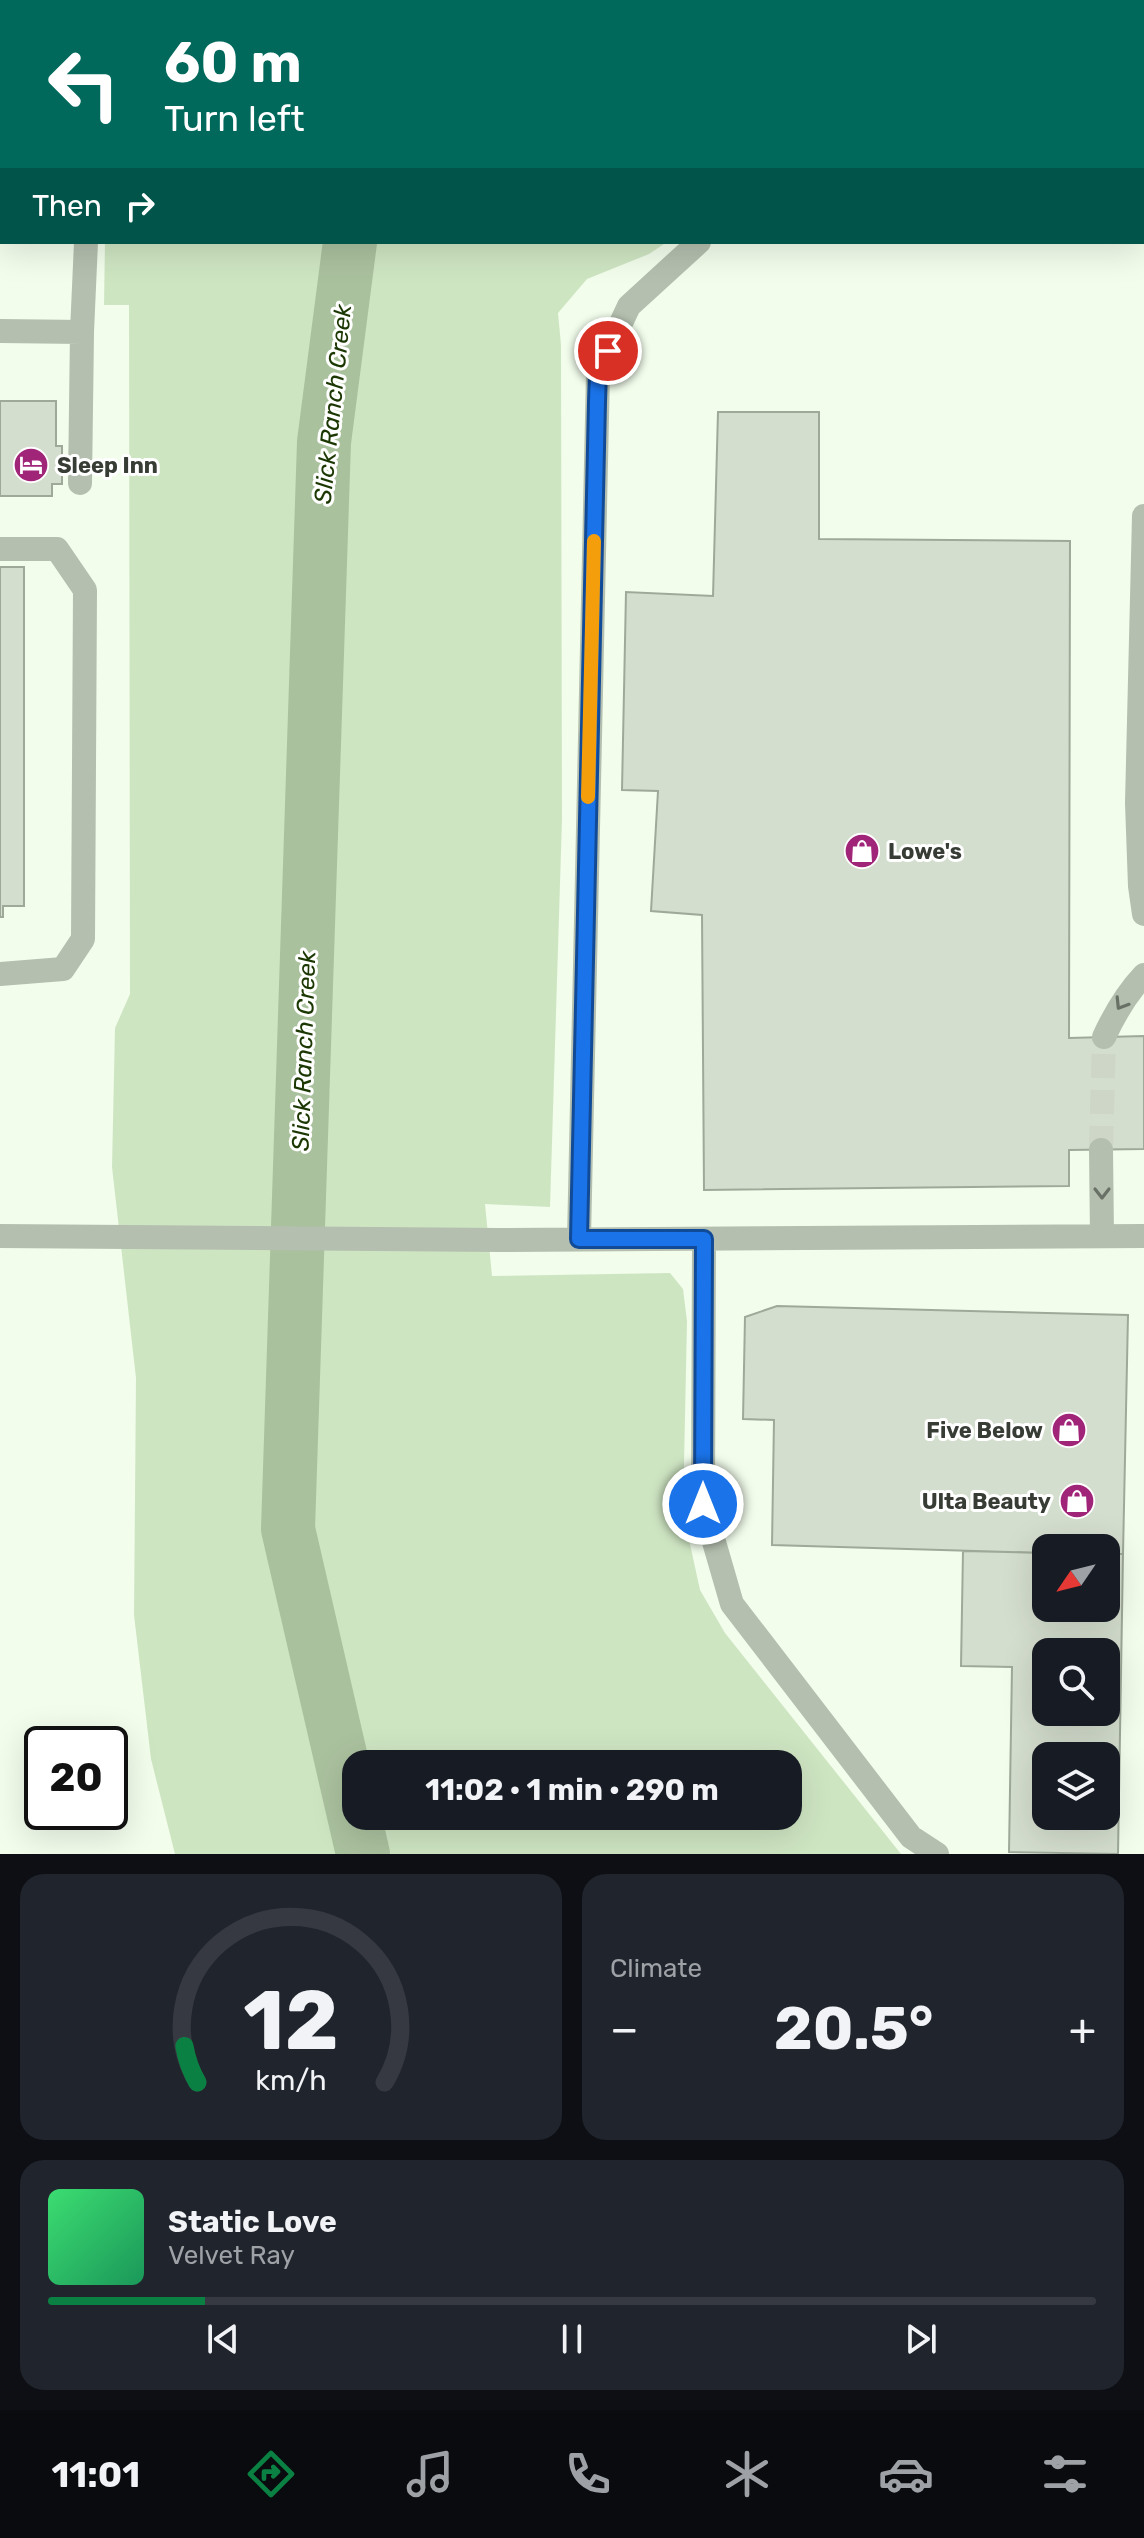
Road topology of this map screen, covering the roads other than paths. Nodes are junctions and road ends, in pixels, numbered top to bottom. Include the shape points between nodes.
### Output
1 (86, 244) edge
2 (697, 244) edge
3 (0, 331) edge
4 (82, 332) junction
5 (80, 483) dead end
6 (1144, 516) edge
7 (0, 549) edge
8 (1144, 914) edge
9 (0, 974) edge
10 (1144, 975) edge
11 (1104, 1037) tunnel mouth
12 (1101, 1150) tunnel mouth
13 (0, 1236) edge
14 (1102, 1236) junction
15 (1144, 1236) edge
16 (579, 1239) junction
17 (704, 1239) junction
18 (937, 1854) edge

1 - 4 lane
2 - 16 lane via 629,306 598,372
3 - 4 lane
4 - 5 lane
6 - 8 lane via 1137,803
7 - 9 lane via 57,549 85,590 83,939 63,969
10 -> 11 lane via 1115,1012
12 -> 14 lane
13 - 16 lane
14 - 15 lane
14 - 17 lane
16 - 17 lane
17 - 18 lane via 703,1504 732,1604 911,1837

